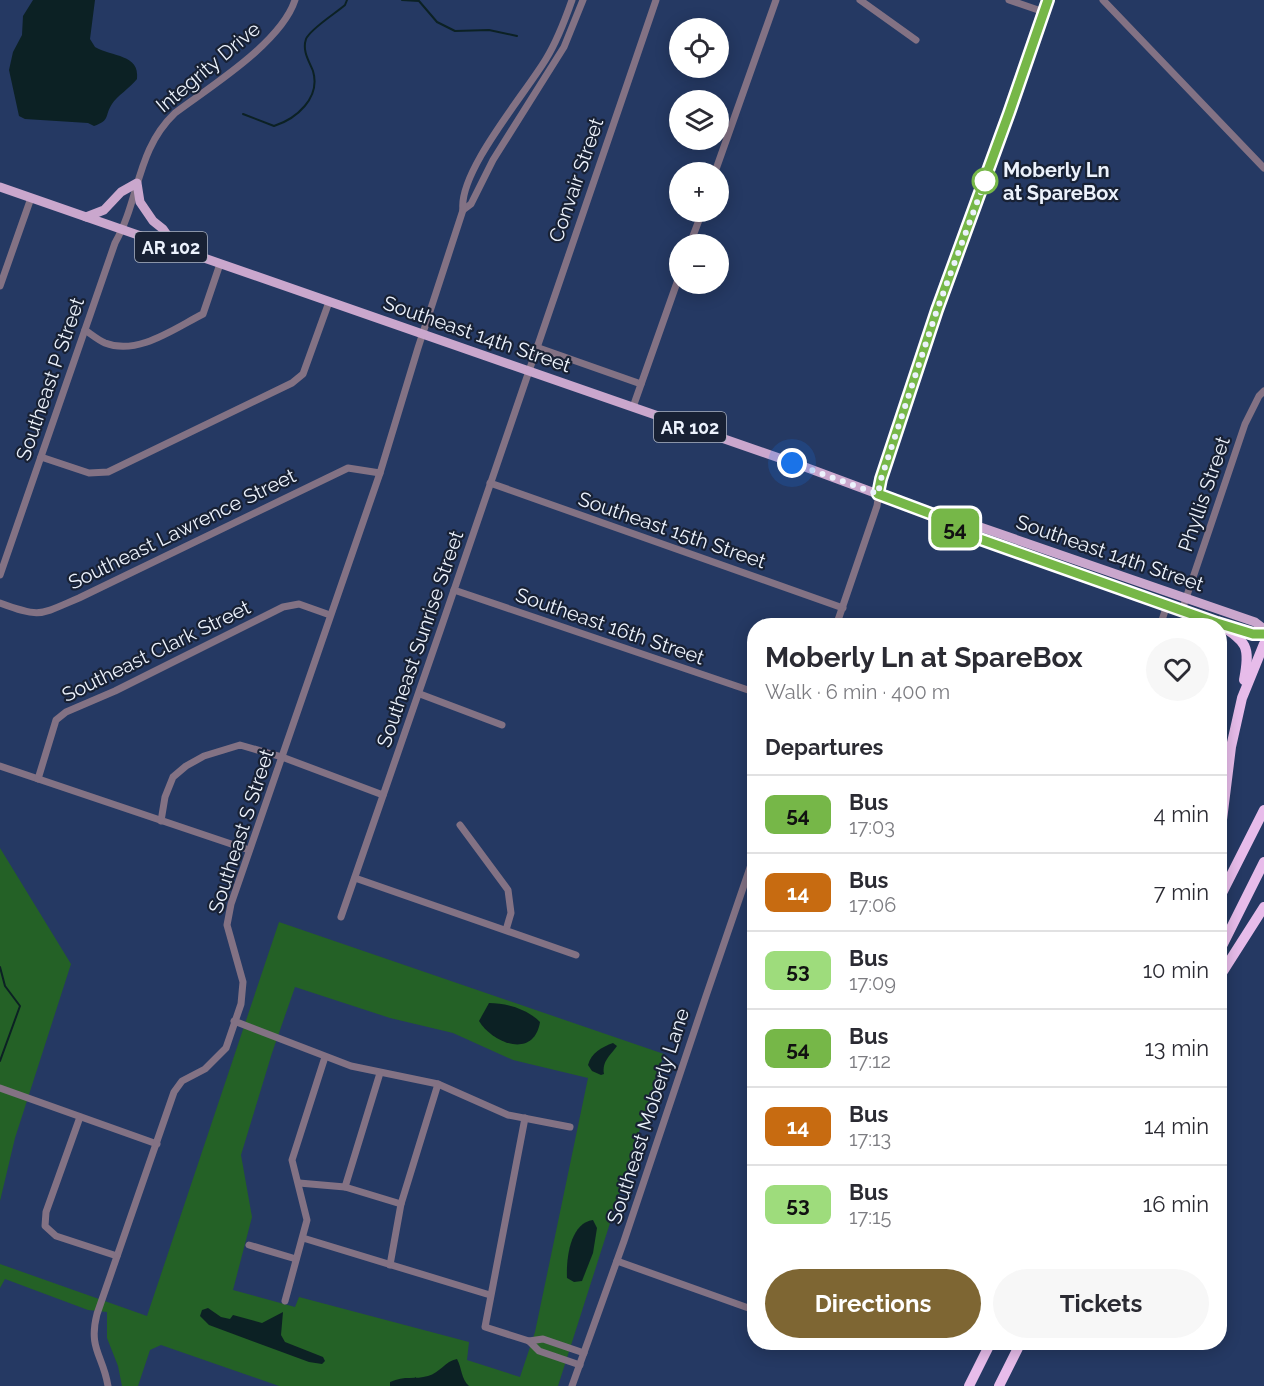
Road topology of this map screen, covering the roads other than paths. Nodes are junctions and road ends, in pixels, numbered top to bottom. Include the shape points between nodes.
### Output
1 (295, 0) edge
2 (572, 0) edge
3 (583, 0) edge
4 (656, 0) edge
5 (776, 0) edge
6 (860, 0) edge
7 (1010, 0) edge
8 (1048, 0) edge
9 (1103, 0) edge
10 (1044, 12) junction
11 (916, 40) dead end
12 (719, 162) edge
13 (1264, 168) edge
14 (137, 183) junction
15 (0, 187) edge
16 (31, 198) junction
17 (464, 210) junction
18 (86, 217) junction
19 (123, 230) junction
20 (177, 249) junction
21 (220, 264) junction
22 (0, 286) edge
23 (673, 294) edge
24 (329, 302) junction
25 (85, 330) junction
26 (423, 334) junction
27 (536, 347) junction
28 (528, 371) junction
29 (641, 384) junction
30 (1264, 390) edge
31 (633, 407) junction
32 (41, 457) junction
33 (380, 473) junction
34 (490, 483) junction
35 (878, 494) junction
36 (942, 518) junction
37 (0, 575) edge
38 (454, 590) junction
39 (1186, 598) junction
40 (0, 603) edge
41 (1167, 605) junction
42 (843, 608) junction
43 (1182, 610) junction
44 (330, 615) junction
45 (839, 618) edge
46 (1163, 618) edge
47 (1204, 618) edge
48 (1227, 626) edge
49 (1227, 630) edge
50 (1264, 632) edge
51 (1264, 644) edge
52 (747, 690) edge
53 (420, 694) junction
54 (1242, 698) junction
55 (502, 725) dead end
56 (282, 758) junction
57 (0, 766) edge
58 (38, 779) junction
59 (1227, 779) edge
60 (383, 795) junction
61 (1264, 810) edge
62 (161, 821) junction
63 (460, 825) dead end
64 (249, 850) junction
65 (1264, 862) edge
66 (355, 878) junction
67 (747, 883) edge
68 (1227, 883) edge
69 (1264, 907) edge
70 (341, 917) dead end
71 (506, 930) junction
72 (1227, 936) edge
73 (576, 955) dead end
74 (1227, 965) edge
75 (234, 1021) junction
76 (325, 1057) junction
77 (380, 1073) junction
78 (438, 1084) junction
79 (0, 1088) edge
80 (80, 1117) junction
81 (525, 1118) junction
82 (570, 1126) dead end
83 (157, 1144) junction
84 (299, 1183) junction
85 (345, 1187) junction
86 (401, 1204) junction
87 (303, 1238) junction
88 (249, 1245) dead end
89 (117, 1256) junction
90 (296, 1259) junction
91 (617, 1261) junction
92 (390, 1265) junction
93 (490, 1295) junction
94 (285, 1301) dead end
95 (747, 1307) edge
96 (529, 1341) junction
97 (987, 1350) edge
98 (1017, 1350) edge
99 (584, 1353) junction
100 (580, 1365) junction
101 (108, 1386) edge
102 (572, 1386) edge
103 (969, 1386) edge
104 (999, 1386) edge

1 - 14 street, Integrity Drive via 281,27 267,43 165,123 150,144
2 - 17 street via 546,58 476,165 462,201
3 - 17 street via 564,47
4 - 27 street, Convair Street
5 - 12 street
6 - 11 street
7 - 10 street
8 - 10 street
9 - 13 street
10 - 35 street via 913,380
14 - 18 main road via 121,192 104,210
14 - 19 street, Integrity Drive
14 - 20 main road via 140,202
15 - 16 main road, Southeast 14th Street / AR 102
16 - 18 main road, Southeast 14th Street / AR 102
16 - 22 street
17 - 26 street, Southeast S Street
18 - 19 main road, Southeast 14th Street / AR 102
19 - 20 main road, Southeast 14th Street / AR 102
19 - 25 street, Southeast P Street
20 - 21 main road, Southeast 14th Street / AR 102
21 - 24 main road, Southeast 14th Street / AR 102
21 - 25 street via 203,314 164,334 128,347 104,343
23 - 29 street
24 - 26 main road, Southeast 14th Street / AR 102
24 - 32 street via 303,374 292,383 108,472 89,473
25 - 32 street, Southeast P Street
26 - 28 main road, Southeast 14th Street / AR 102
26 - 33 street, Southeast S Street
27 - 28 street, Convair Street
27 - 29 street
28 - 31 main road, Southeast 14th Street / AR 102
28 - 34 street, Southeast Sunrise Street
29 - 31 street
30 - 39 street, Phyllis Street via 1245,424
31 - 35 main road, Southeast 14th Street / AR 102
32 - 37 street, Southeast P Street
33 - 40 street, Southeast Lawrence Street via 348,468 43,614 29,614
33 - 44 street, Southeast S Street
34 - 38 street, Southeast Sunrise Street
34 - 42 street, Southeast 15th Street
35 - 36 main road, Southeast 14th Street / AR 102
35 - 42 street
36 - 39 main road, Southeast 14th Street / AR 102 via 957,519
36 - 41 main road, Southeast 14th Street / AR 102 via 960,532
38 - 52 street, Southeast 16th Street
38 - 53 street, Southeast Sunrise Street
39 - 43 street, Phyllis Street
39 - 50 main road, Southeast 14th Street / AR 102 via 1255,622
41 - 43 main road, Southeast 14th Street / AR 102
41 - 46 street
42 - 45 street
43 - 47 main road, Southeast 14th Street / AR 102
44 - 56 street, Southeast S Street
44 - 58 street, Southeast Clark Street via 298,604 283,608 66,712 56,720
48 - 50 main road, Southeast 14th Street / AR 102 via 1253,634
49 - 54 highway via 1246,647 1248,660
51 - 54 highway
53 - 55 street
53 - 60 street, Southeast Sunrise Street
54 - 59 highway
56 - 60 street
56 - 62 street via 240,745 204,756 173,777
56 - 64 street, Southeast S Street
57 - 58 street
58 - 62 street
60 - 66 street, Southeast Sunrise Street
61 - 68 highway
62 - 64 street
63 - 71 street via 508,890 511,913
64 - 75 street, Southeast S Street via 226,925 243,982
65 - 72 highway
66 - 70 street, Southeast Sunrise Street
66 - 71 street
67 - 91 street, Southeast Moberly Lane
69 - 74 highway
71 - 73 street
75 - 76 street
75 - 83 street, Southeast S Street via 226,1048 205,1069 182,1081 174,1092
76 - 77 street
76 - 84 street via 292,1161
77 - 78 street
77 - 85 street
78 - 81 street via 507,1115
78 - 86 street
79 - 80 street
80 - 83 street
80 - 89 street via 46,1212 45,1226 56,1236
81 - 82 street
81 - 93 street
83 - 89 street, Southeast S Street
84 - 85 street
84 - 87 street via 307,1214
85 - 86 street
86 - 92 street
87 - 90 street
87 - 92 street
88 - 90 street
89 - 101 street, Southeast S Street via 96,1314 93,1335
90 - 94 street
91 - 95 street
91 - 99 street, Southeast Moberly Lane
92 - 93 street
93 - 96 street via 485,1327
96 - 99 street via 543,1339
96 - 100 street via 539,1351
97 - 103 highway
98 - 104 highway
99 - 100 street, Southeast Moberly Lane
100 - 102 street, Southeast Moberly Lane

